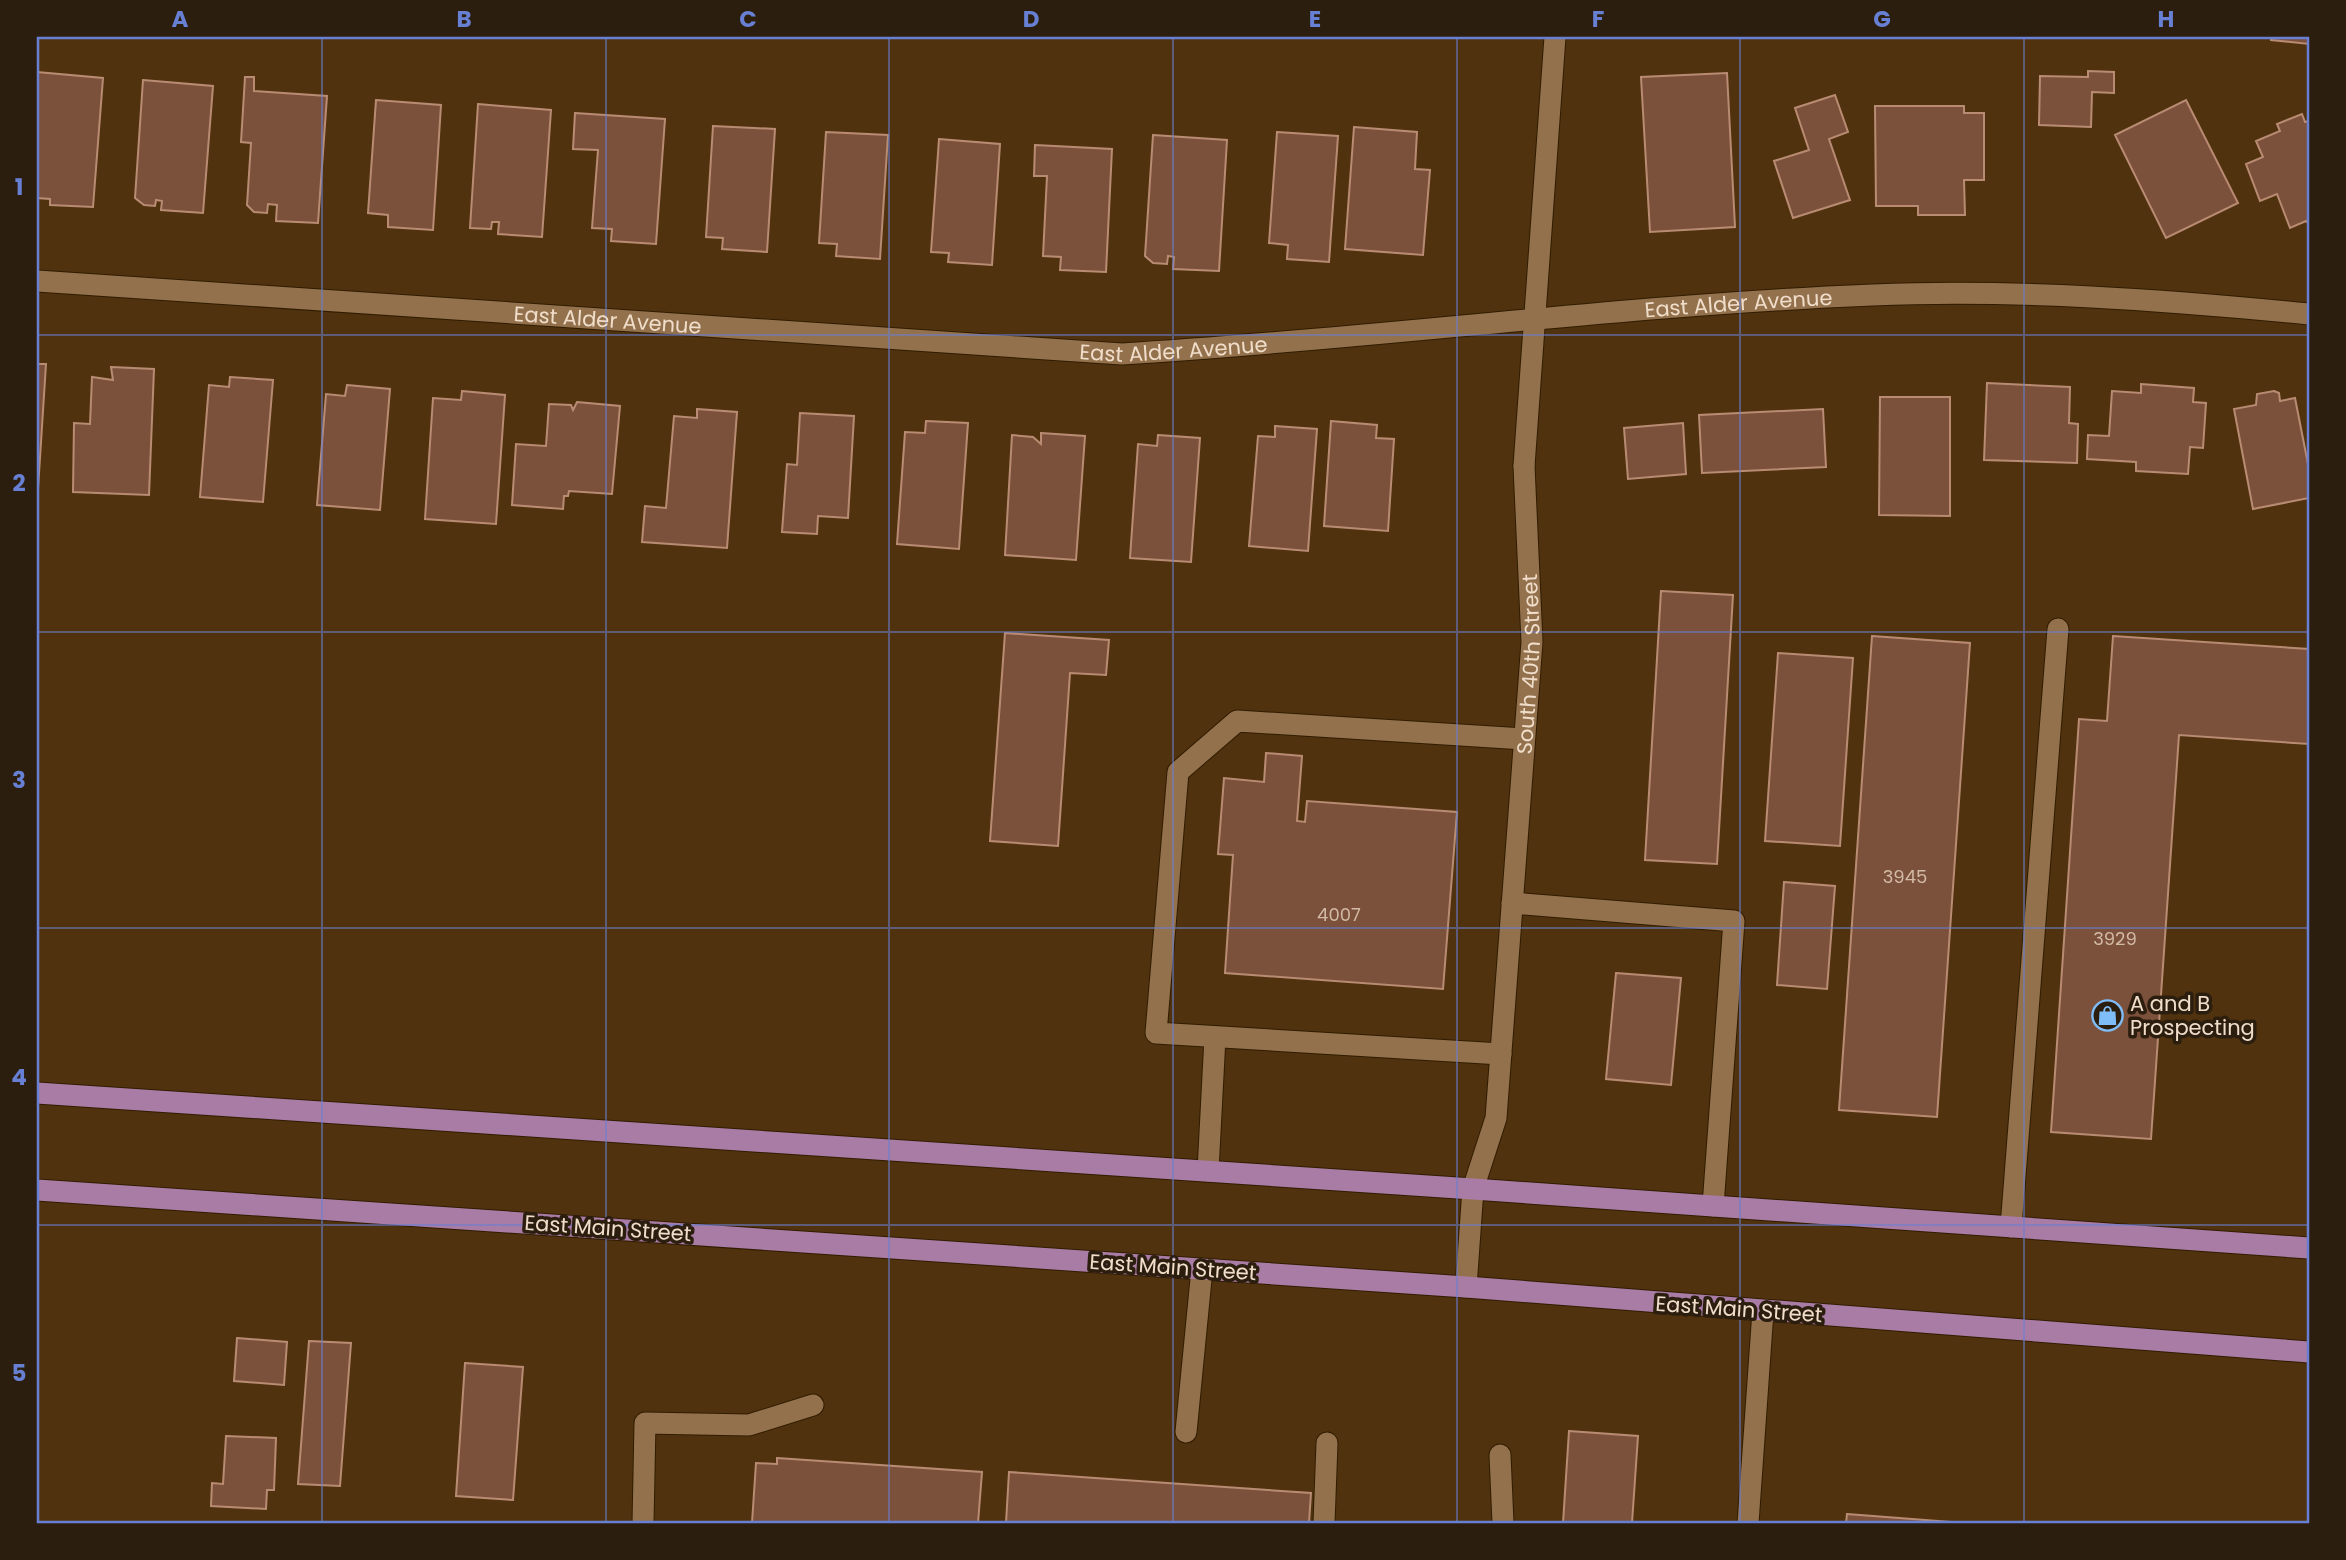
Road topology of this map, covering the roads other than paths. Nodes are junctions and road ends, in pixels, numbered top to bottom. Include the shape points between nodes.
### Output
1 (1555, 37) edge
2 (37, 281) edge
3 (2309, 314) edge
4 (1535, 318) junction
5 (2058, 629) dead end
6 (1524, 739) junction
7 (1512, 903) junction
8 (1215, 1037) junction
9 (1501, 1054) junction
10 (37, 1093) edge
11 (1208, 1171) junction
12 (1473, 1188) junction
13 (37, 1190) edge
14 (1713, 1206) junction
15 (2011, 1227) junction
16 (2309, 1248) edge
17 (1202, 1269) junction
18 (1466, 1287) junction
19 (1763, 1311) junction
20 (2309, 1352) edge
21 (813, 1405) dead end
22 (1186, 1432) dead end
23 (1327, 1443) dead end
24 (1500, 1455) dead end
25 (643, 1523) edge
26 (1324, 1523) edge
27 (1503, 1523) edge
28 (1748, 1523) edge

1 - 4 street, South 40th Street
2 - 4 street, East Alder Avenue via 1122,354 1259,346
3 - 4 street, East Alder Avenue via 2073,296 1875,295
4 - 6 street, South 40th Street via 1524,467 1532,642
5 - 15 street
6 - 7 street, South 40th Street
6 - 8 street via 1237,721 1178,772 1156,1033
7 - 9 street, South 40th Street
7 - 14 street via 1734,921
8 - 9 street
8 - 11 street
9 - 12 street, South 40th Street via 1496,1118
10 - 11 main road
11 - 12 main road
12 - 14 main road
12 - 18 street, South 40th Street
13 - 17 main road, East Main Street
14 - 15 main road
15 - 16 main road
17 - 18 main road, East Main Street
17 - 22 street
18 - 19 main road, East Main Street
19 - 20 main road, East Main Street
19 - 28 street
21 - 25 street via 749,1425 645,1423
23 - 26 street
24 - 27 street

